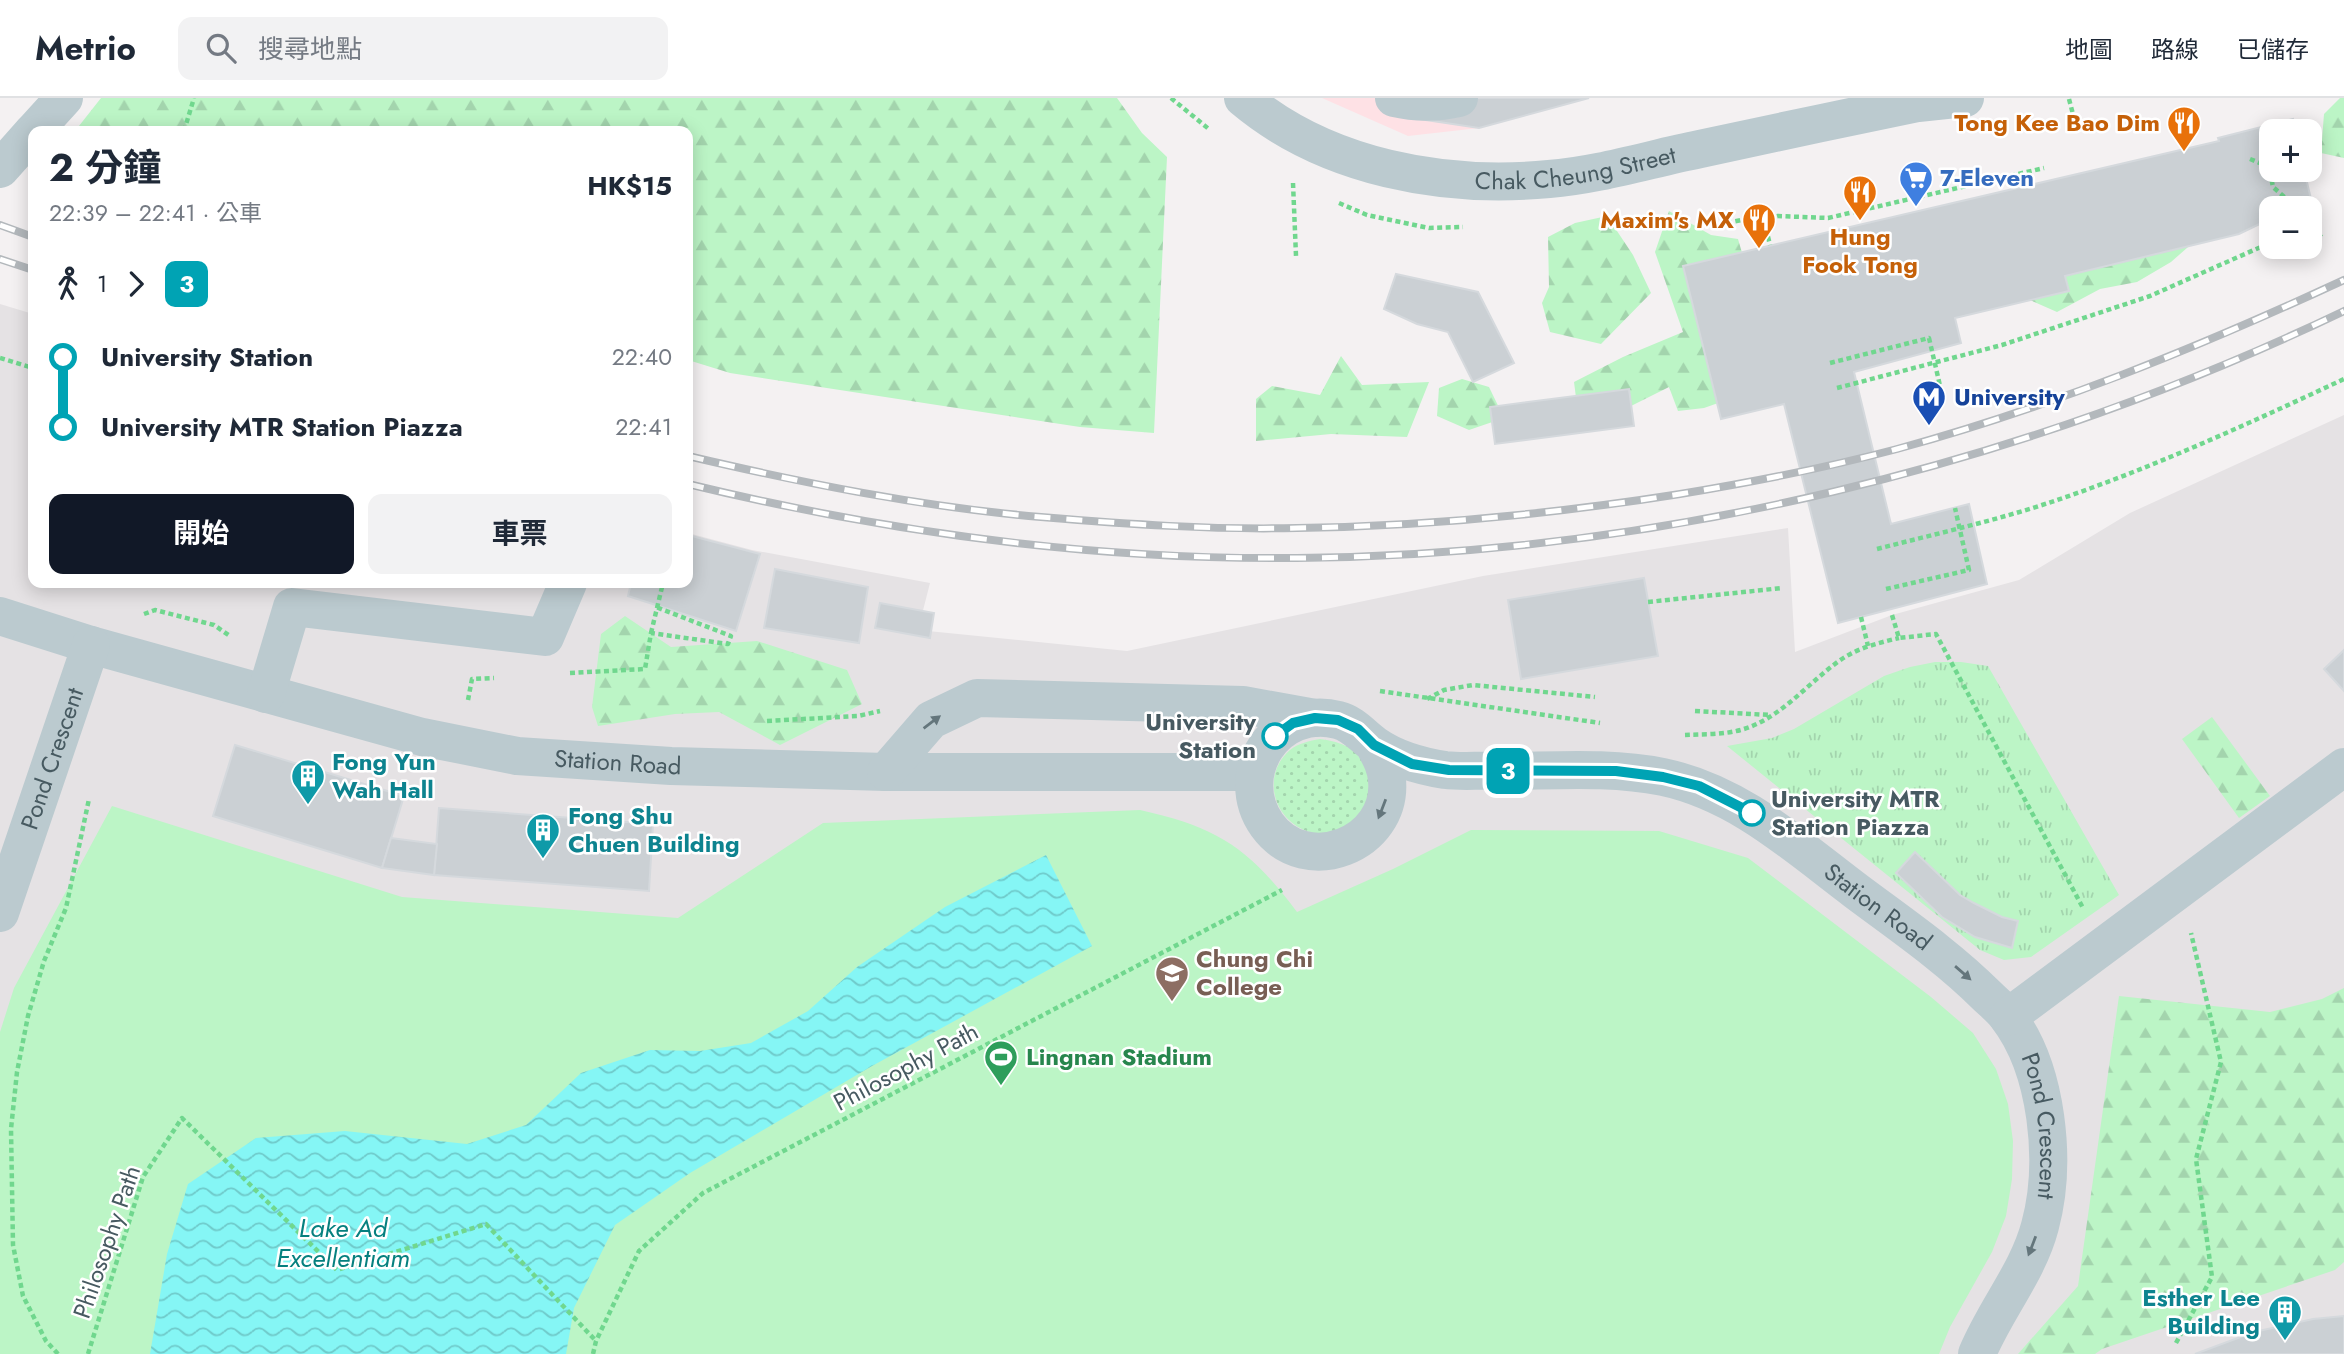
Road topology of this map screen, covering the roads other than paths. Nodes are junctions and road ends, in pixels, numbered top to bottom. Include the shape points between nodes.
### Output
1 (1243, 98) edge
2 (1394, 98) edge
3 (1460, 98) edge
4 (1965, 98) edge
5 (1922, 100) edge
6 (28, 138) edge
7 (0, 169) edge
8 (566, 588) edge
9 (0, 616) edge
10 (91, 645) junction
11 (266, 694) junction
12 (1315, 718) junction
13 (1374, 745) junction
14 (2344, 767) edge
15 (886, 772) junction
16 (1254, 772) junction
17 (0, 913) edge
18 (2008, 1017) junction
19 (1977, 1354) edge

1 - 5 street, Chak Cheung Street via 1329,148 1379,166 1472,182 1552,179
2 - 3 street via 1410,102
4 - 5 street, Chak Cheung Street
6 - 7 street
8 - 11 street via 545,637 292,607
9 - 10 street, Station Road
10 - 11 street, Station Road
10 - 17 street, Pond Crescent
11 - 15 street, Station Road via 422,737 517,756
12 - 13 street, Station Road via 1338,720 1358,729
15 -> 12 street, Station Road via 931,720 977,698 1242,705
12 - 16 street via 1293,723 1275,736
13 -> 16 street via 1384,765 1386,802 1363,837 1345,848 1303,850 1284,842 1259,811 1253,792
13 -> 18 street, Station Road via 1412,764 1449,770 1616,771 1699,786 1752,813 1963,972
14 - 18 street
15 - 16 street, Station Road
18 -> 19 street, Pond Crescent via 2028,1054 2042,1096 2049,1139 2048,1184 2040,1227 2024,1268

